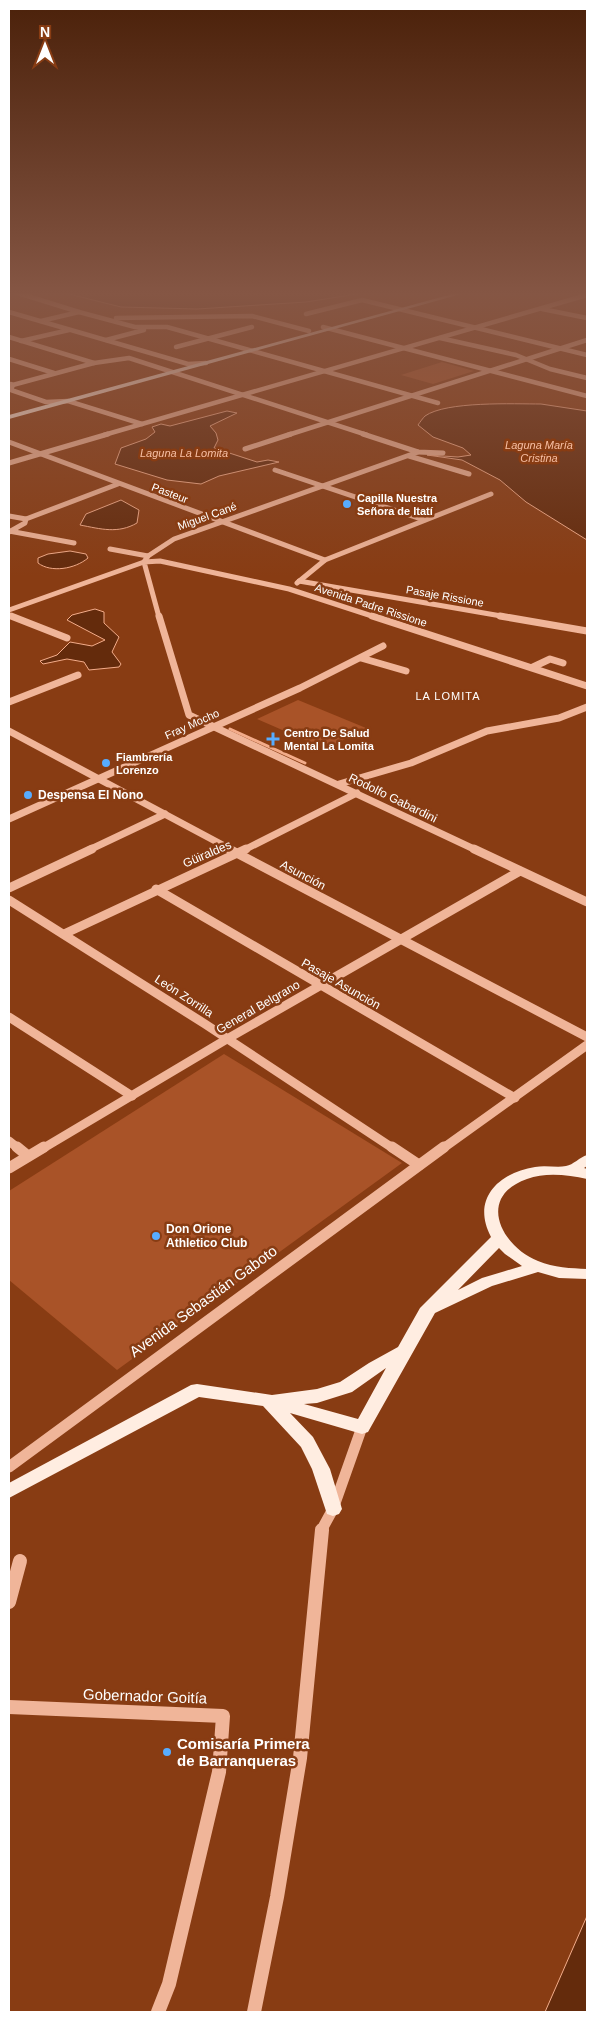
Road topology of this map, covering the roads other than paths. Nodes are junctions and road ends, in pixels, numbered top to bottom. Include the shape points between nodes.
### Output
1 (10, 387) edge
2 (104, 387) edge
3 (114, 387) edge
4 (216, 387) edge
5 (271, 387) edge
6 (381, 387) edge
7 (438, 387) edge
8 (555, 387) edge
9 (586, 395) edge
10 (241, 396) junction
11 (410, 396) junction
12 (68, 401) junction
13 (46, 402) junction
14 (438, 403) dead end
15 (9, 412) edge
16 (9, 417) edge
17 (324, 423) junction
18 (142, 424) junction
19 (9, 442) edge
20 (245, 449) dead end
21 (418, 452) junction
22 (443, 453) dead end
23 (38, 454) junction
24 (409, 456) junction
25 (9, 463) edge
26 (275, 470) dead end
27 (469, 474) dead end
28 (118, 484) junction
29 (323, 486) junction
30 (491, 494) dead end
31 (9, 516) edge
32 (26, 519) junction
33 (424, 520) junction
34 (219, 522) junction
35 (10, 532) edge
36 (74, 543) dead end
37 (110, 549) dead end
38 (146, 559) junction
39 (325, 560) junction
40 (298, 581) junction
41 (289, 589) junction
42 (9, 610) edge
43 (9, 615) edge
44 (587, 631) edge
45 (67, 638) dead end
46 (383, 646) dead end
47 (360, 658) junction
48 (563, 663) dead end
49 (533, 667) junction
50 (406, 671) dead end
51 (78, 675) dead end
52 (587, 686) edge
53 (9, 702) edge
54 (587, 707) edge
55 (215, 726) junction
56 (9, 730) edge
57 (100, 778) junction
58 (339, 784) junction
59 (357, 793) junction
60 (165, 814) junction
61 (9, 819) edge
62 (238, 853) junction
63 (520, 871) junction
64 (9, 888) edge
65 (156, 890) junction
66 (9, 900) edge
67 (587, 902) edge
68 (64, 934) junction
69 (400, 940) junction
70 (320, 986) junction
71 (9, 1017) edge
72 (587, 1037) edge
73 (227, 1039) junction
74 (587, 1045) edge
75 (132, 1096) junction
76 (515, 1098) junction
77 (9, 1141) edge
78 (28, 1156) junction
79 (587, 1160) edge
80 (419, 1165) junction
81 (9, 1168) edge
82 (571, 1170) junction
83 (587, 1174) edge
84 (498, 1239) junction
85 (536, 1267) junction
86 (587, 1274) edge
87 (426, 1312) junction
88 (403, 1352) junction
89 (268, 1400) junction
90 (362, 1427) junction
91 (9, 1467) edge
92 (9, 1491) edge
93 (333, 1509) junction
94 (20, 1560) dead end
95 (9, 1602) edge
96 (9, 1707) edge
97 (158, 2012) edge
98 (254, 2012) edge

1 - 13 street
2 - 13 main road
3 - 12 main road
4 - 10 street
5 - 10 street
6 - 11 street
7 - 11 street
8 - 9 street
10 - 17 street
10 - 18 street
11 - 14 street
11 - 17 street
12 - 13 street
12 - 16 main road
12 - 18 street
13 - 15 main road
17 - 20 street
17 - 21 street
18 - 23 street
19 - 23 street, Pasteur
21 - 22 street
21 - 24 street, Miguel Cané
23 - 25 street
23 - 28 street, Pasteur
24 - 27 street
24 - 29 street, Miguel Cané
26 - 29 street
28 - 32 street
28 - 34 street, Pasteur
29 - 33 street
29 - 34 street, Miguel Cané
30 - 33 street
31 - 32 street
32 - 35 street
33 - 39 street
34 - 38 street, Miguel Cané via 174,539
34 - 39 street, Pasteur
35 - 36 street
37 - 38 street
38 - 41 street, Avenida Padre Rissione
38 - 42 street, Miguel Cané
38 - 55 street, Rodolfo Gabardini via 169,653 189,715
39 - 40 street
40 - 41 street
40 - 44 street, Pasaje Rissione
41 - 49 street, Avenida Padre Rissione
43 - 45 street
46 - 47 street, Fray Mocho
47 - 50 street
47 - 55 street, Fray Mocho
48 - 49 street via 550,659
49 - 52 street, Avenida Padre Rissione
51 - 53 street
54 - 58 street via 559,718 487,731 411,763
55 - 57 street, Fray Mocho
55 - 58 street, Rodolfo Gabardini
56 - 57 street, Asunción
57 - 60 street, Asunción
57 - 61 street, Fray Mocho
58 - 59 street, Rodolfo Gabardini
59 - 62 street, Güiraldes
59 - 63 street, Rodolfo Gabardini
60 - 62 street, Asunción
60 - 64 street
62 - 65 street, Güiraldes
62 - 69 street, Asunción
63 - 67 street, Rodolfo Gabardini
63 - 69 street, General Belgrano
65 - 68 street, Güiraldes
65 - 70 street, Pasaje Asunción
66 - 68 street, León Zorrilla
68 - 73 street, León Zorrilla
69 - 70 street, General Belgrano
69 - 72 street, Asunción
70 - 73 street, General Belgrano
70 - 76 street, Pasaje Asunción
71 - 75 street
73 - 75 street, General Belgrano
73 - 80 street, León Zorrilla
74 - 76 street, Avenida Sebastián Gaboto
75 - 78 street, General Belgrano
76 - 80 street, Avenida Sebastián Gaboto
77 - 78 street
78 - 81 street, General Belgrano
79 - 82 main road
80 - 91 street, Avenida Sebastián Gaboto
82 - 83 main road
82 - 84 main road via 544,1170 522,1175 504,1187 492,1202 490,1220
84 - 85 main road via 514,1255
84 - 87 main road
85 - 86 main road via 561,1274
85 - 87 main road via 487,1282
87 - 88 main road
88 - 89 main road via 346,1387 317,1396
88 - 90 main road
89 - 90 main road
89 - 92 main road via 197,1390
89 - 93 main road via 308,1442 322,1469
90 - 93 street
93 - 98 street via 320,1534 300,1758
94 - 95 street
96 - 97 street, Gobernador Goitía via 222,1716 219,1772 169,1984

